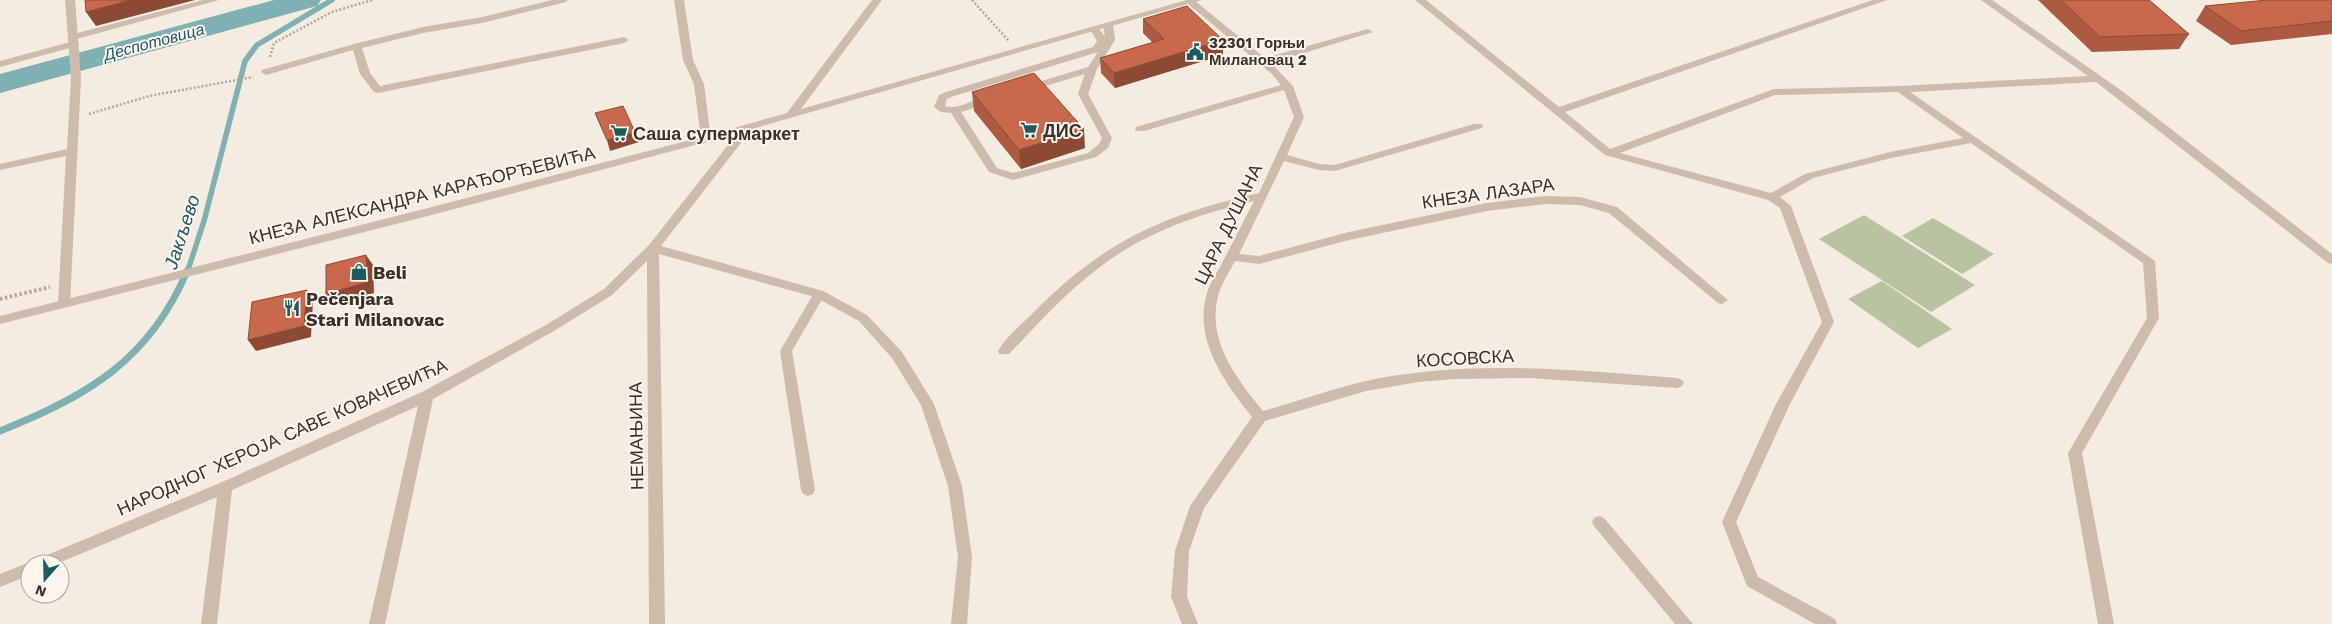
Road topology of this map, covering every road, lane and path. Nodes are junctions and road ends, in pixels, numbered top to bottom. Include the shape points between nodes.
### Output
1 (70, 0) edge
2 (214, 0) edge
3 (372, 0) edge
4 (563, 0) edge
5 (679, 0) edge
6 (877, 0) edge
7 (972, 0) edge
8 (1420, 0) edge
9 (1882, 0) edge
10 (1986, 0) edge
11 (1187, 1) edge
12 (1108, 25) junction
13 (1095, 29) junction
14 (1368, 32) dead end
15 (624, 40) dead end
16 (74, 41) junction
17 (1012, 44) dead end
18 (357, 46) junction
19 (1263, 62) junction
20 (0, 64) edge
21 (1092, 69) junction
22 (266, 72) junction
23 (2097, 79) junction
24 (1288, 86) junction
25 (1900, 89) junction
26 (1018, 91) edge
27 (1000, 97) edge
28 (954, 110) junction
29 (1556, 111) junction
30 (791, 115) junction
31 (75, 119) junction
32 (1478, 126) dead end
33 (747, 128) junction
34 (1140, 129) dead end
35 (706, 139) junction
36 (1973, 139) junction
37 (74, 151) junction
38 (1609, 153) junction
39 (1280, 157) junction
40 (0, 167) edge
41 (1263, 195) junction
42 (1772, 197) junction
43 (653, 248) junction
44 (1230, 257) junction
45 (2332, 260) edge
46 (65, 283) junction
47 (819, 294) junction
48 (0, 299) edge
49 (1722, 300) dead end
50 (64, 304) junction
51 (0, 320) edge
52 (1004, 351) dead end
53 (1677, 383) dead end
54 (427, 396) junction
55 (1260, 417) junction
56 (225, 487) junction
57 (808, 490) dead end
58 (1599, 522) dead end
59 (64, 554) edge
60 (20, 572) edge
61 (0, 581) edge
62 (1681, 623) edge
63 (209, 624) edge
64 (377, 624) edge
65 (657, 624) edge
66 (959, 624) edge
67 (1190, 624) edge
68 (1830, 624) edge
69 (2106, 624) edge

1 - 16 street
2 - 16 street
3 - 22 path via 332,12 274,43
4 - 18 street
5 - 35 street via 688,60 699,84
6 - 30 street
7 - 17 path
8 - 29 street
9 - 29 street
10 - 23 street
11 - 12 street, КНЕЗА АЛЕКСАНДРА КАРАЂОРЂЕВИЋА
11 - 19 street, ЦАРА ДУШАНА
12 - 13 street, КНЕЗА АЛЕКСАНДРА КАРАЂОРЂЕВИЋА
12 - 21 street via 1110,40
13 - 28 street via 1102,41 1096,49 950,94 943,98 939,107
13 - 30 street, КНЕЗА АЛЕКСАНДРА КАРАЂОРЂЕВИЋА
14 - 19 street
15 - 18 street via 378,90 365,74
16 - 20 street
16 - 31 street
18 - 22 street
19 - 24 street, ЦАРА ДУШАНА
21 - 26 street
21 - 28 street via 1083,94 1107,138 1104,146 1092,155 1013,177 1004,175 993,170
22 - 31 path via 247,79 149,96
23 - 25 street
23 - 45 street
24 - 34 street
24 - 39 street, ЦАРА ДУШАНА via 1299,117
25 - 36 street
25 - 38 street via 1774,92
27 - 28 street
29 - 38 street
30 - 33 street, КНЕЗА АЛЕКСАНДРА КАРАЂОРЂЕВИЋА
31 - 37 street
32 - 39 street via 1335,168
33 - 35 street, КНЕЗА АЛЕКСАНДРА КАРАЂОРЂЕВИЋА
33 - 43 street, НАРОДНОГ ХЕРОЈА САВЕ КОВАЧЕВИЋА
35 - 50 street, КНЕЗА АЛЕКСАНДРА КАРАЂОРЂЕВИЋА
36 - 42 street via 1890,155 1808,176
36 - 69 street via 2149,261 2153,318 2075,453
37 - 40 street
37 - 46 street
38 - 42 street
39 - 41 street, ЦАРА ДУШАНА
41 - 44 street, ЦАРА ДУШАНА
41 - 52 street via 1221,204 1179,219 1110,254 1055,298
42 - 68 street via 1784,206 1828,322 1784,404 1729,522 1752,581
43 - 47 street
43 - 54 street, НАРОДНОГ ХЕРОЈА САВЕ КОВАЧЕВИЋА via 608,292
43 - 65 street, НЕМАЊИНА
44 - 49 street, КНЕЗА ЛАЗАРА via 1258,260 1349,236 1487,207 1546,200 1580,201 1613,210
44 - 55 street, ЦАРА ДУШАНА via 1213,292 1208,320 1214,346 1230,380
46 - 48 path
46 - 50 street
47 - 57 street via 786,351
47 - 66 street via 863,318 897,355 927,404 955,486 965,557
50 - 51 street, КНЕЗА АЛЕКСАНДРА КАРАЂОРЂЕВИЋА
53 - 55 street, КОСОВСКА via 1547,374 1436,376 1380,383
54 - 56 street, НАРОДНОГ ХЕРОЈА САВЕ КОВАЧЕВИЋА
54 - 64 street
55 - 67 street via 1197,506 1182,551 1179,597
56 - 59 street, НАРОДНОГ ХЕРОЈА САВЕ КОВАЧЕВИЋА
56 - 63 street
58 - 62 street
60 - 61 street

